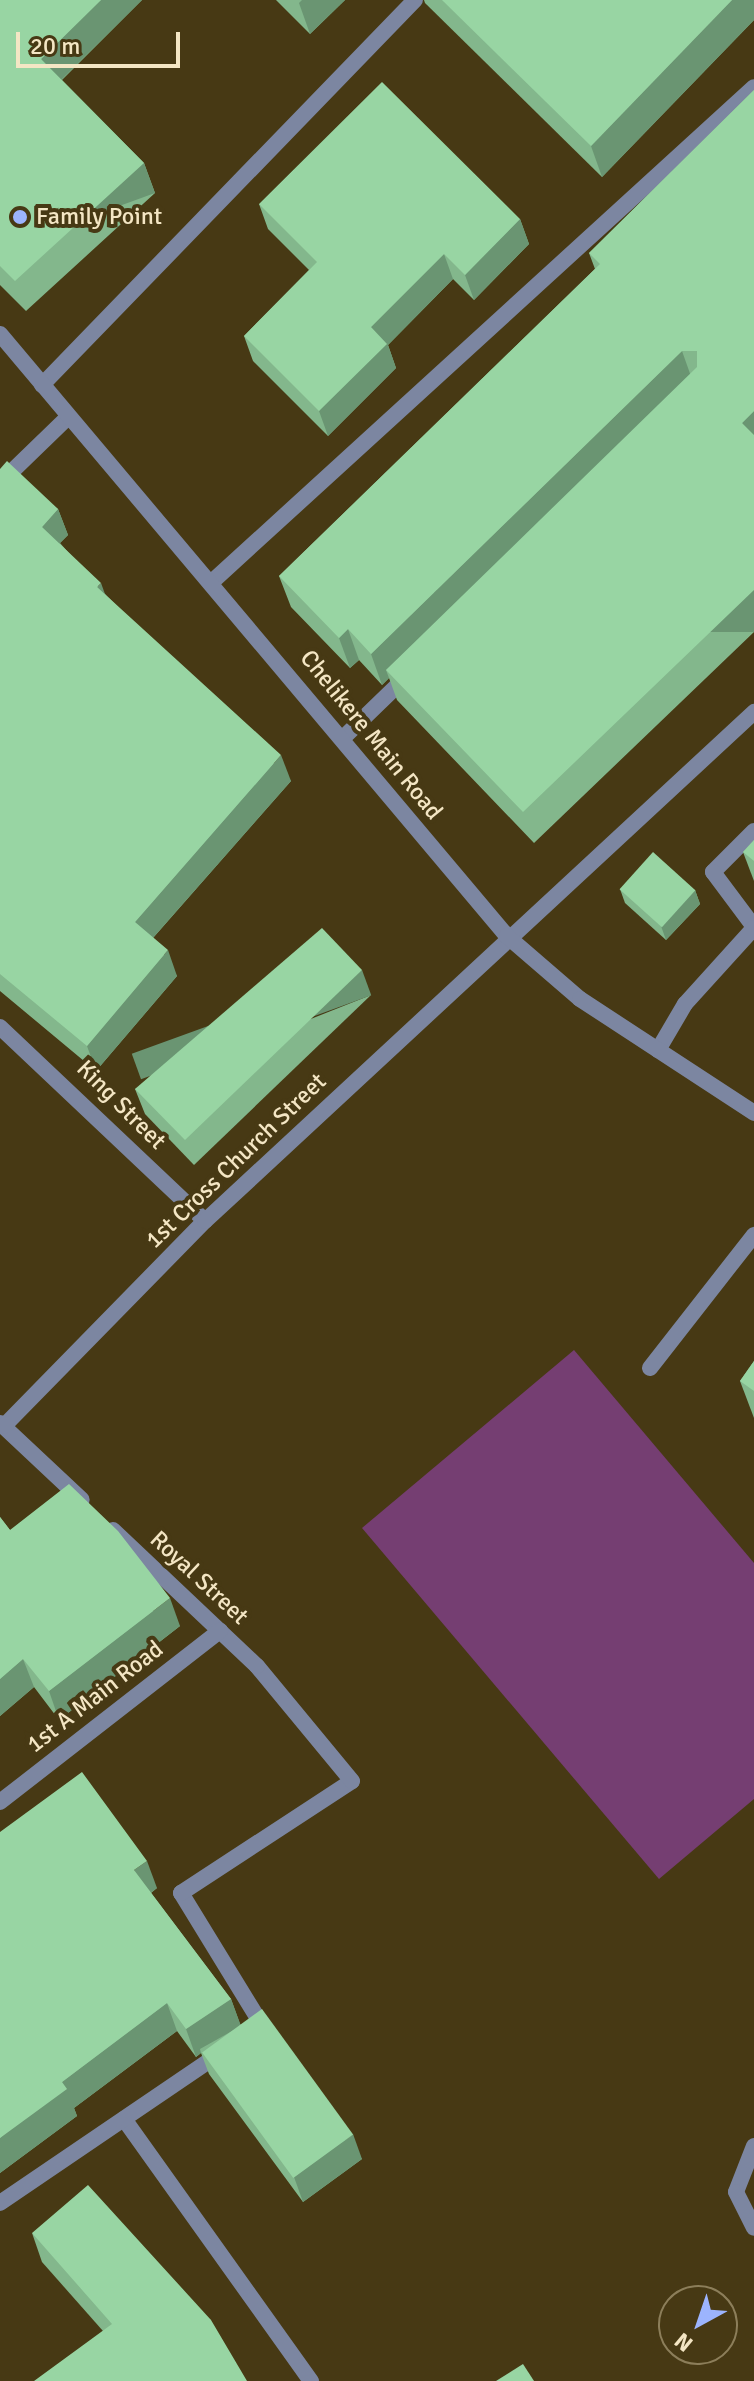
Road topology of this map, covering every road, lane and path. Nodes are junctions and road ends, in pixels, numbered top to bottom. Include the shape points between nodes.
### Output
1 (415, 0) edge
2 (754, 87) edge
3 (0, 334) edge
4 (42, 385) junction
5 (67, 418) junction
6 (0, 483) edge
7 (214, 580) junction
8 (424, 660) edge
9 (754, 712) edge
10 (342, 739) junction
11 (754, 831) edge
12 (754, 927) edge
13 (507, 936) junction
14 (0, 1027) edge
15 (658, 1050) junction
16 (754, 1113) edge
17 (205, 1221) junction
18 (754, 1235) edge
19 (650, 1368) dead end
20 (2, 1425) edge
21 (220, 1631) junction
22 (0, 1802) edge
23 (124, 2119) junction
24 (754, 2146) edge
25 (0, 2203) edge
26 (754, 2228) edge
27 (311, 2381) edge

1 - 4 street
2 - 7 street
3 - 4 street, Chelikere Main Road
4 - 5 street, Chelikere Main Road
5 - 6 street
5 - 7 street, Chelikere Main Road
7 - 10 street, Chelikere Main Road
8 - 10 street
9 - 13 street, 1st Cross Church Street
10 - 13 street, Chelikere Main Road
11 - 12 street via 713,872
12 - 15 street via 685,1004
13 - 15 street, Chelikere Main Road via 580,999
13 - 17 street, 1st Cross Church Street
14 - 17 street, King Street
15 - 16 street, Chelikere Main Road
17 - 20 street, 1st Cross Church Street
18 - 19 street
20 - 21 street, Royal Street
21 - 22 street, 1st A Main Road
21 - 23 street, Royal Street via 257,1666 352,1781 181,1893 262,2025
23 - 25 street
23 - 27 street
24 - 26 street via 736,2192

